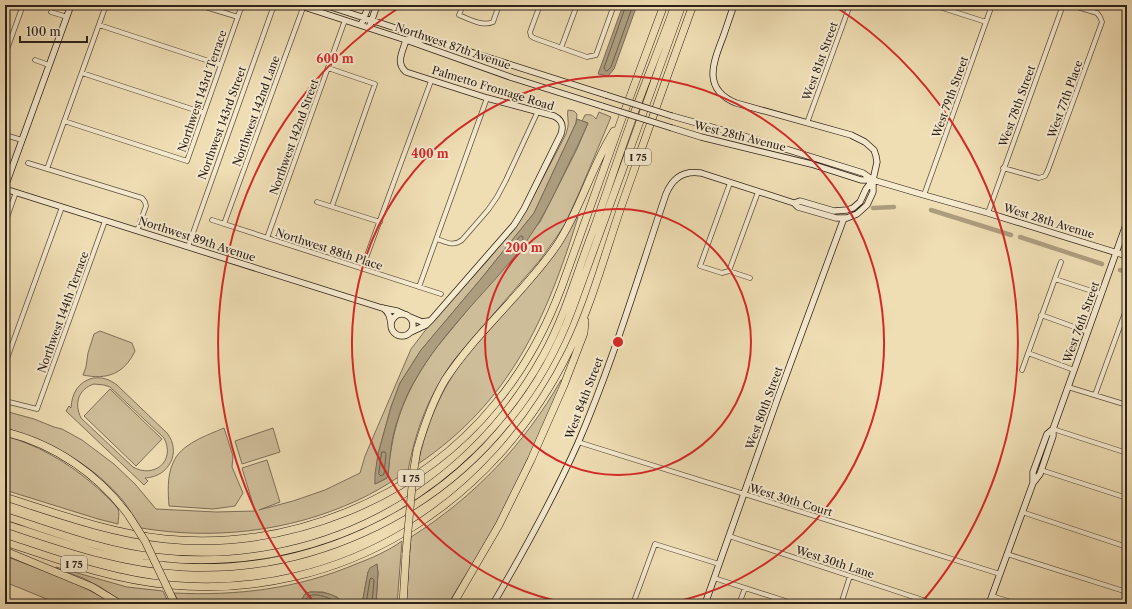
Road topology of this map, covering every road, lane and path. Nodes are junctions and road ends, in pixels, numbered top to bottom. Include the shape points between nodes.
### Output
1 (23, 5) edge
2 (71, 5) edge
3 (106, 5) edge
4 (199, 5) edge
5 (242, 5) edge
6 (274, 5) edge
7 (325, 5) edge
8 (368, 5) edge
9 (377, 5) edge
10 (463, 5) edge
11 (499, 5) edge
12 (540, 5) edge
13 (577, 5) edge
14 (614, 5) edge
15 (664, 5) edge
16 (675, 5) edge
17 (682, 5) edge
18 (693, 5) edge
19 (734, 5) edge
20 (850, 5) edge
21 (933, 5) edge
22 (992, 5) edge
23 (1063, 5) edge
24 (1071, 5) edge
25 (302, 6) edge
26 (51, 12) dead end
27 (238, 17) junction
28 (67, 18) junction
29 (364, 18) junction
30 (345, 20) junction
31 (372, 20) junction
32 (986, 22) junction
33 (99, 25) junction
34 (361, 25) junction
35 (369, 28) junction
36 (406, 40) junction
37 (441, 42) junction
38 (561, 48) junction
39 (5, 55) edge
40 (35, 60) dead end
41 (49, 65) junction
42 (221, 65) junction
43 (328, 68) junction
44 (82, 73) junction
45 (431, 80) junction
46 (606, 95) joint
47 (487, 98) junction
48 (602, 106) joint
49 (538, 111) junction
50 (204, 113) junction
51 (64, 121) junction
52 (621, 121) junction
53 (807, 123) junction
54 (5, 135) edge
55 (22, 140) junction
56 (28, 163) dead end
57 (1004, 168) junction
58 (47, 169) junction
59 (873, 180) junction
60 (730, 183) junction
61 (5, 188) edge
62 (16, 192) junction
63 (758, 192) junction
64 (924, 195) junction
65 (317, 202) dead end
66 (794, 203) junction
67 (332, 206) junction
68 (62, 207) junction
69 (988, 213) junction
70 (844, 218) junction
71 (212, 220) dead end
72 (104, 221) junction
73 (380, 222) junction
74 (1127, 222) edge
75 (5, 224) edge
76 (224, 224) junction
77 (137, 231) junction
78 (267, 238) junction
79 (437, 239) junction
80 (188, 247) junction
81 (1116, 253) junction
82 (1127, 256) edge
83 (1061, 262) dead end
84 (362, 269) junction
85 (729, 271) junction
86 (750, 278) dead end
87 (1055, 278) junction
88 (419, 287) junction
89 (441, 294) dead end
90 (1101, 294) junction
91 (1127, 307) edge
92 (382, 308) junction
93 (586, 310) junction
94 (1042, 315) junction
95 (408, 316) junction
96 (432, 319) junction
97 (391, 324) junction
98 (411, 332) junction
99 (1088, 332) junction
100 (1028, 353) junction
101 (5, 364) edge
102 (1022, 370) dead end
103 (1074, 370) junction
104 (1068, 387) junction
105 (1095, 395) junction
106 (5, 401) edge
107 (1127, 405) edge
108 (1053, 429) junction
109 (5, 432) edge
110 (578, 442) junction
111 (1127, 453) edge
112 (1041, 470) junction
113 (1033, 483) junction
114 (744, 494) junction
115 (5, 497) edge
116 (1127, 498) edge
117 (1022, 512) junction
118 (5, 516) edge
119 (5, 524) edge
120 (729, 536) junction
121 (5, 542) edge
122 (1127, 546) edge
123 (5, 551) edge
124 (1007, 554) junction
125 (720, 564) junction
126 (1000, 574) junction
127 (850, 576) junction
128 (714, 578) junction
129 (745, 588) junction
130 (1127, 592) edge
131 (992, 596) junction
132 (120, 604) edge
133 (175, 604) edge
134 (403, 604) edge
135 (453, 604) edge
136 (493, 604) edge
137 (633, 604) edge
138 (705, 604) edge
139 (739, 604) edge
140 (792, 604) edge
141 (841, 604) edge
142 (935, 604) edge
143 (989, 604) edge
144 (1017, 604) edge

1 - 39 street
2 - 28 street
3 - 33 street
4 - 27 street
5 - 27 street, Northwest 143rd Terrace
6 - 80 street, Northwest 143rd Street
7 - 29 street, Northwest 87th Avenue
8 - 29 street
9 - 31 street
10 - 11 street via 459,15 489,24 493,22
12 - 38 street via 530,32 531,36
13 - 38 street
14 - 38 street via 596,55 587,57
15 - 52 highway, I 75
16 - 118 highway via 552,339 510,408 480,442 445,474 399,506 343,533 297,548 234,559 194,560 139,555 96,545
17 - 119 highway via 573,307 556,347 535,384 509,420 459,473 446,483 404,512 352,538 304,554 238,566 206,568 148,564 92,552
18 - 93 highway, I 75
19 - 53 street via 714,62 714,80 720,92 734,102
20 - 53 street, West 81st Street
21 - 32 street
22 - 32 street, West 79th Street
23 - 57 street, West 78th Street
24 - 57 street, West 77th Place via 1097,13 1102,22 1048,170 1039,178
25 - 30 street, Northwest 87th Avenue
25 - 76 street, Northwest 142nd Lane
26 - 28 street
27 - 42 street, Northwest 143rd Terrace
28 - 41 street
29 - 31 street, Northwest 87th Avenue
29 - 34 street
30 - 34 street, Northwest 87th Avenue
30 - 43 street, Northwest 142nd Street
31 - 35 street
31 - 37 street, Northwest 87th Avenue
32 - 64 street, West 79th Street
33 - 42 street
33 - 44 street
34 - 35 street, Northwest 87th Avenue
35 - 36 street, Northwest 87th Avenue
36 - 37 street via 415,38
36 - 45 street, Palmetto Frontage Road via 400,60 402,69
36 - 48 street, Northwest 87th Avenue
37 - 46 street, Northwest 87th Avenue
40 - 41 street
41 - 55 street
42 - 50 street, Northwest 143rd Terrace
43 - 67 street via 375,84
43 - 78 street, Northwest 142nd Street
44 - 50 street
44 - 51 street
45 - 47 street, Palmetto Frontage Road
45 - 73 street
46 - 59 street, West 28th Avenue, bridge via 863,173
47 - 49 street, Palmetto Frontage Road
47 - 79 street
48 - 59 street, West 28th Avenue, bridge via 701,137 811,164 860,180
49 - 79 street via 506,180 488,210 458,243 451,244
49 - 96 street, Palmetto Frontage Road via 559,119 563,128 524,209
50 - 51 street, Northwest 143rd Terrace via 187,161
51 - 58 street
52 - 115 highway, I 75 via 554,305 532,352 518,374 478,423 445,454 402,484 366,503 315,524 270,534 216,540 166,539 122,532
52 - 134 highway, bridge via 605,146 569,226 557,246 459,360 434,402 417,450 413,475
53 - 59 street via 851,135 868,144 874,150 877,160
54 - 55 street
55 - 61 street
56 - 58 street
57 - 69 street, West 78th Street
58 - 77 street via 142,198 146,206
59 - 64 street, West 28th Avenue
59 - 66 street via 860,202 847,210 834,211 800,201
59 - 70 street via 873,192 867,205 857,214
60 - 63 street
60 - 85 street via 700,266 722,273
60 - 110 street, West 84th Street via 695,172 679,176 670,186 608,365
61 - 62 street, Northwest 89th Avenue
62 - 68 street, Northwest 89th Avenue
62 - 75 street
63 - 66 street
63 - 85 street
64 - 69 street, West 28th Avenue
65 - 67 street
66 - 70 street via 798,207 814,212
67 - 73 street
68 - 72 street, Northwest 89th Avenue
68 - 101 street
69 - 81 street, West 28th Avenue
70 - 114 street, West 80th Street
71 - 76 street, Northwest 88th Place
72 - 77 street, Northwest 89th Avenue
72 - 106 street, Northwest 144th Terrace via 37,409
73 - 84 street
74 - 81 street, West 76th Street
76 - 78 street, Northwest 88th Place
77 - 80 street, Northwest 89th Avenue
78 - 84 street, Northwest 88th Place
79 - 88 street
80 - 92 street, Northwest 89th Avenue
81 - 82 street, West 28th Avenue
81 - 90 street, West 76th Street
83 - 87 street
84 - 88 street, Northwest 88th Place
85 - 86 street
87 - 90 street
87 - 94 street
88 - 89 street, Northwest 88th Place
90 - 99 street, West 76th Street
91 - 105 street
92 - 95 street, Northwest 89th Avenue
92 - 97 street via 389,316
93 - 121 highway, I 75 via 565,358 542,399 493,461 458,494 424,520 388,542 349,560 276,580 232,586 184,586 111,575
93 - 135 highway via 584,334 546,429 507,509
94 - 99 street
94 - 100 street
95 - 96 street via 422,322
95 - 97 street via 396,316
95 - 98 street via 412,320
96 - 98 street, Palmetto Frontage Road
97 - 98 street via 394,333 400,336 406,336
99 - 103 street, West 76th Street
100 - 102 street
100 - 103 street
103 - 104 street, West 76th Street
104 - 105 street
104 - 108 street, West 76th Street
105 - 107 street
108 - 111 street
108 - 112 street, West 76th Street
108 - 113 street, West 76th Street via 1047,434 1033,472
109 - 133 highway, bridge via 36,442 60,454 82,468 105,488 129,516 145,541
110 - 114 street, West 30th Court
110 - 136 street, West 84th Street via 544,514
112 - 113 street, West 76th Street
112 - 116 street
113 - 117 street, West 76th Street
114 - 120 street, West 80th Street
114 - 126 street, West 30th Court
117 - 122 street
117 - 124 street, West 76th Street
120 - 125 street, West 80th Street
120 - 127 street, West 30th Lane
123 - 132 highway via 99,590
124 - 126 street, West 76th Street
124 - 130 street
125 - 128 street, West 80th Street
125 - 137 street via 655,544
126 - 131 street, West 76th Street
127 - 141 street
127 - 142 street, West 30th Lane
128 - 129 street
128 - 138 street, West 80th Street
129 - 139 street
129 - 140 street
131 - 143 street, West 76th Street
131 - 144 street

